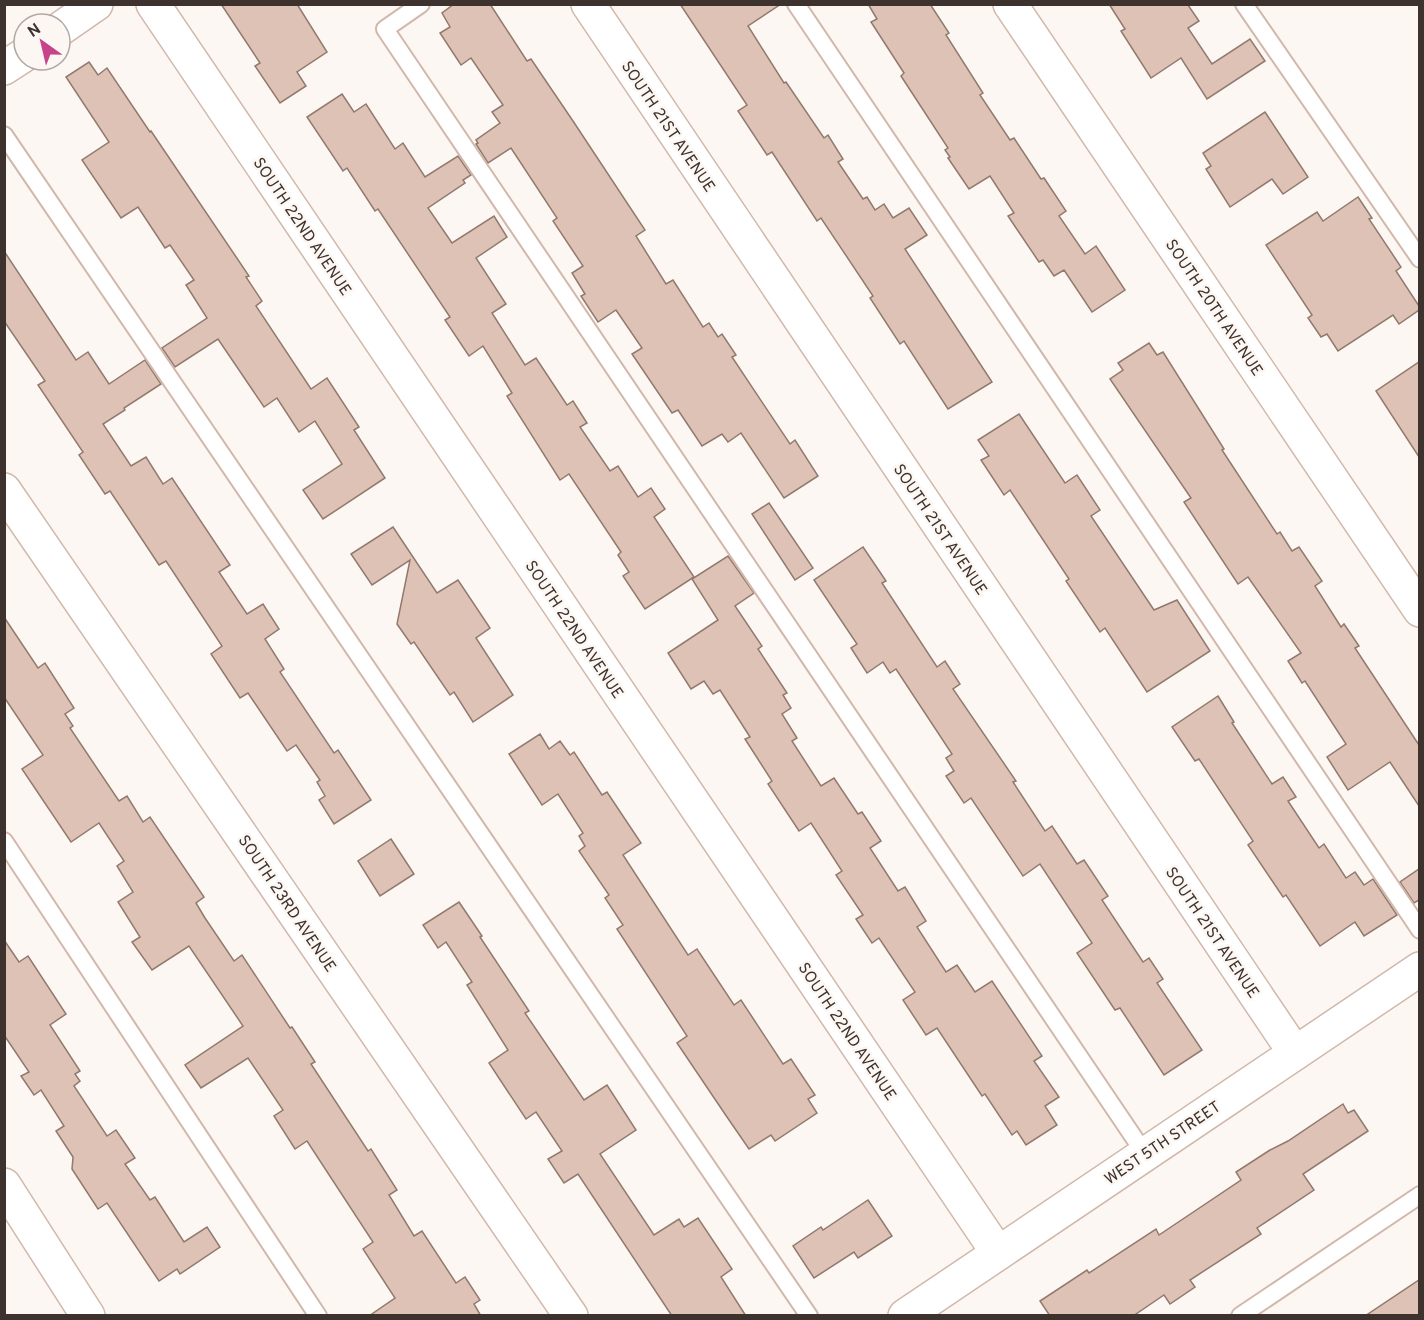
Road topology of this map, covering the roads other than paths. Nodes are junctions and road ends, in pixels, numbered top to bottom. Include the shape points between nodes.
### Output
1 (96, 4) edge
2 (153, 4) edge
3 (421, 4) edge
4 (588, 4) edge
5 (796, 4) edge
6 (1010, 4) edge
7 (1244, 4) edge
8 (72, 21) edge
9 (4, 135) edge
10 (1419, 259) edge
11 (4, 490) edge
12 (1419, 610) edge
13 (4, 841) edge
14 (1419, 930) edge
15 (1419, 969) edge
16 (1295, 1053) junction
17 (1145, 1154) junction
18 (4, 1185) edge
19 (1419, 1195) edge
20 (998, 1253) junction
21 (88, 1316) edge
22 (318, 1316) edge
23 (571, 1316) edge
24 (810, 1316) edge
25 (905, 1316) edge
26 (1240, 1316) edge

1 - 8 street
2 - 20 street, SOUTH 22ND AVENUE
3 - 17 lane via 385,29
4 - 16 street, SOUTH 21ST AVENUE
5 - 14 lane
6 - 12 street, SOUTH 20TH AVENUE
7 - 10 lane
9 - 24 lane
11 - 23 street, SOUTH 23RD AVENUE
13 - 22 lane
15 - 16 street, WEST 5TH STREET
16 - 17 street, WEST 5TH STREET
17 - 20 street, WEST 5TH STREET
18 - 21 street
19 - 26 lane
20 - 25 street, WEST 5TH STREET

